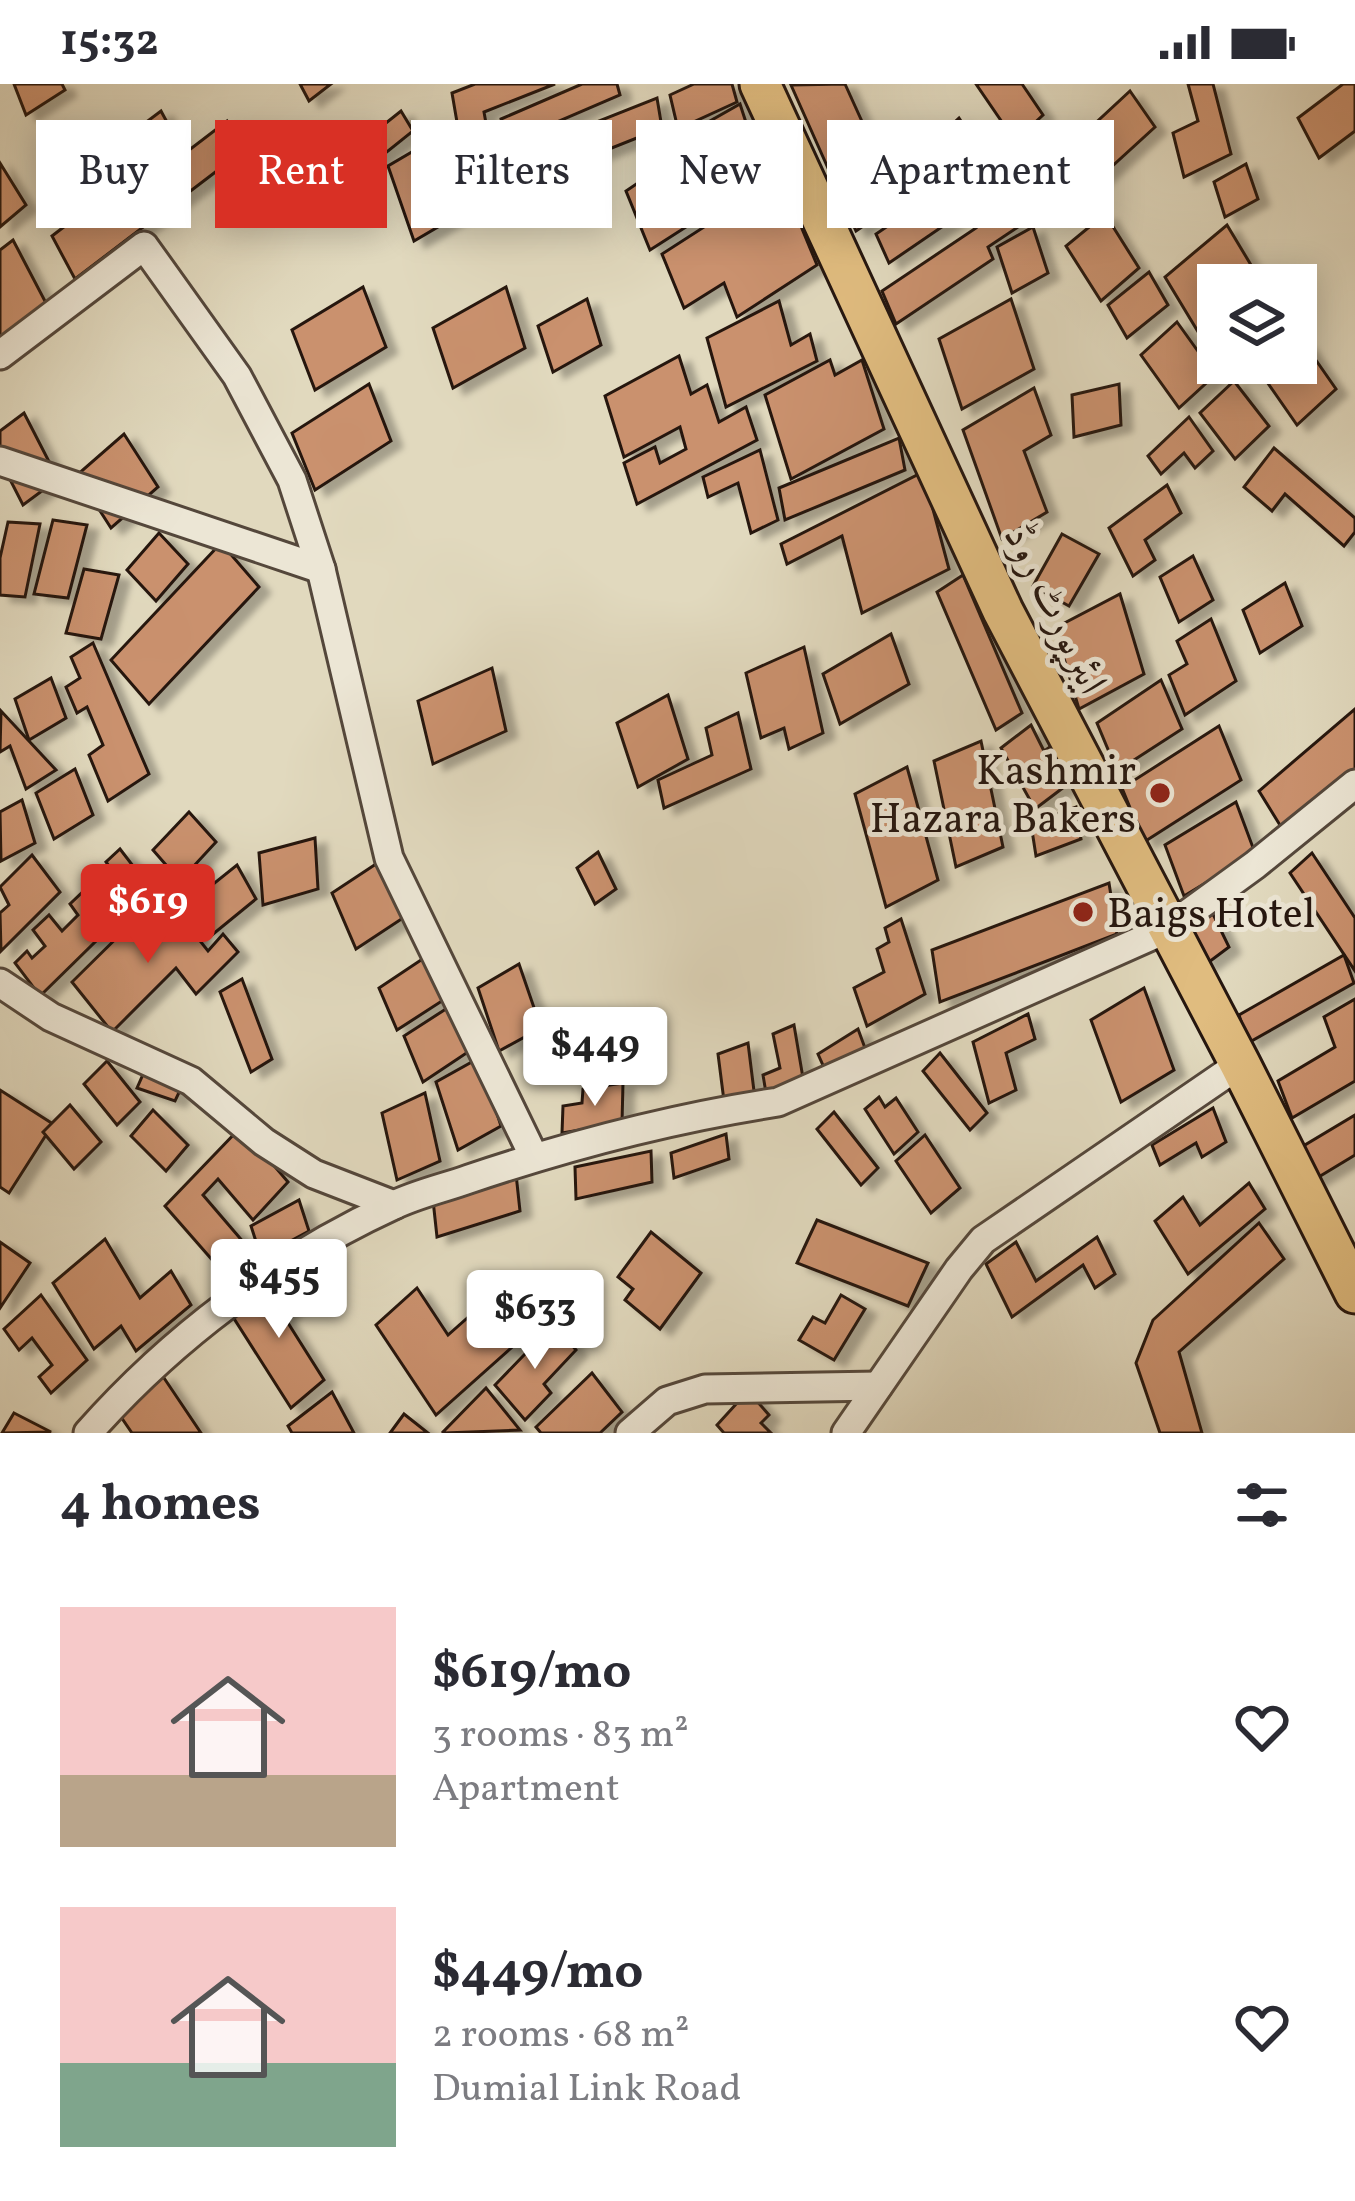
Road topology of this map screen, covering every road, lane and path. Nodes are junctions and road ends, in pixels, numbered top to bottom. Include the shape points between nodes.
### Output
1 (760, 84) edge
2 (0, 355) edge
3 (0, 461) edge
4 (321, 569) junction
5 (1355, 784) edge
6 (1167, 929) junction
7 (0, 983) edge
8 (1240, 1064) junction
9 (534, 1157) junction
10 (394, 1205) junction
11 (1355, 1293) edge
12 (878, 1386) junction
13 (88, 1433) edge
14 (630, 1433) edge
15 (846, 1433) edge

1 - 6 highway, ایئرپورٹ روڈ via 1003,611
2 - 4 street via 144,246 238,376 292,480
3 - 4 street
4 - 9 street via 389,857
5 - 6 street
6 - 8 highway, ایئرپورٹ روڈ
6 - 9 street via 778,1102
7 - 10 street via 50,1017 191,1081 314,1174
8 - 11 highway, ایئرپورٹ روڈ
8 - 12 street via 983,1240
9 - 10 street
10 - 13 street via 219,1310 127,1388
12 - 14 street via 705,1389 667,1401
12 - 15 street

